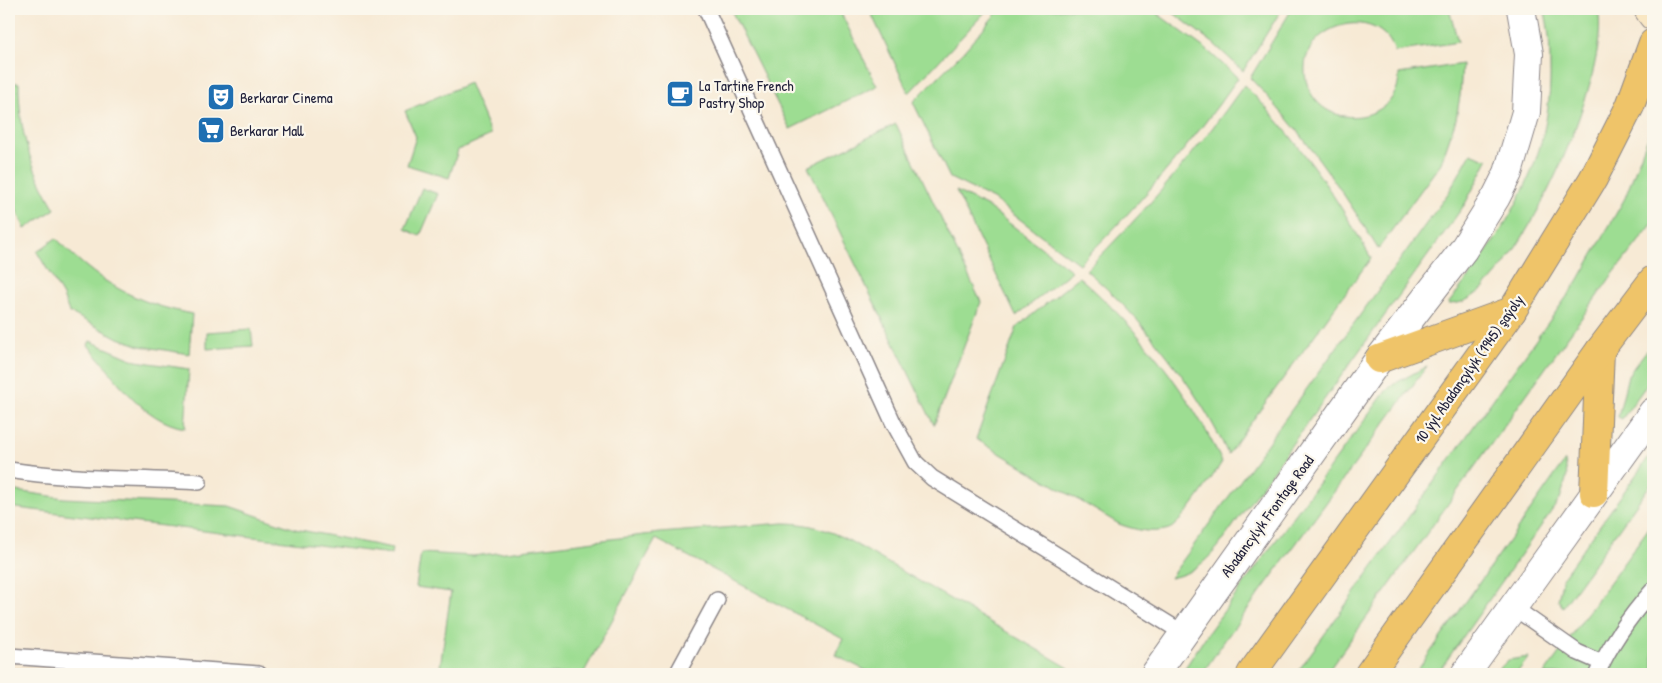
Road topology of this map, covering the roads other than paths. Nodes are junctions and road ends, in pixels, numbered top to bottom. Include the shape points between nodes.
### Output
1 (706, 9) edge
2 (1521, 9) edge
3 (1648, 9) edge
4 (1653, 16) edge
5 (1653, 43) edge
6 (1653, 280) edge
7 (1512, 311) junction
8 (1600, 350) junction
9 (1379, 358) junction
10 (1653, 412) edge
11 (9, 470) edge
12 (199, 482) dead end
13 (1594, 493) junction
14 (1653, 590) edge
15 (717, 600) dead end
16 (1513, 607) junction
17 (1183, 633) junction
18 (9, 656) edge
19 (1599, 669) edge
20 (259, 674) edge
21 (677, 674) edge
22 (1155, 674) edge
23 (1251, 674) edge
24 (1370, 674) edge
25 (1465, 674) edge

1 - 17 lane via 893,422 915,462 932,478
2 - 9 street, Abadancylyk Frontage Road via 1529,54 1527,93 1519,140 1508,172 1463,250
3 - 4 main road
5 - 7 main road, 10 ýyl Abadançylyk (1945) şaýoly via 1630,106 1594,179
6 - 8 main road
7 - 9 main road
7 - 23 main road, 10 ýyl Abadançylyk (1945) şaýoly
8 - 13 main road
8 - 24 main road
9 - 17 street, Abadancylyk Frontage Road
10 - 13 street
11 - 12 lane via 96,479
13 - 16 street
14 - 19 lane via 1630,616
15 - 21 lane
16 - 19 lane
16 - 25 street
17 - 22 street, Abadancylyk Frontage Road
18 - 20 lane

